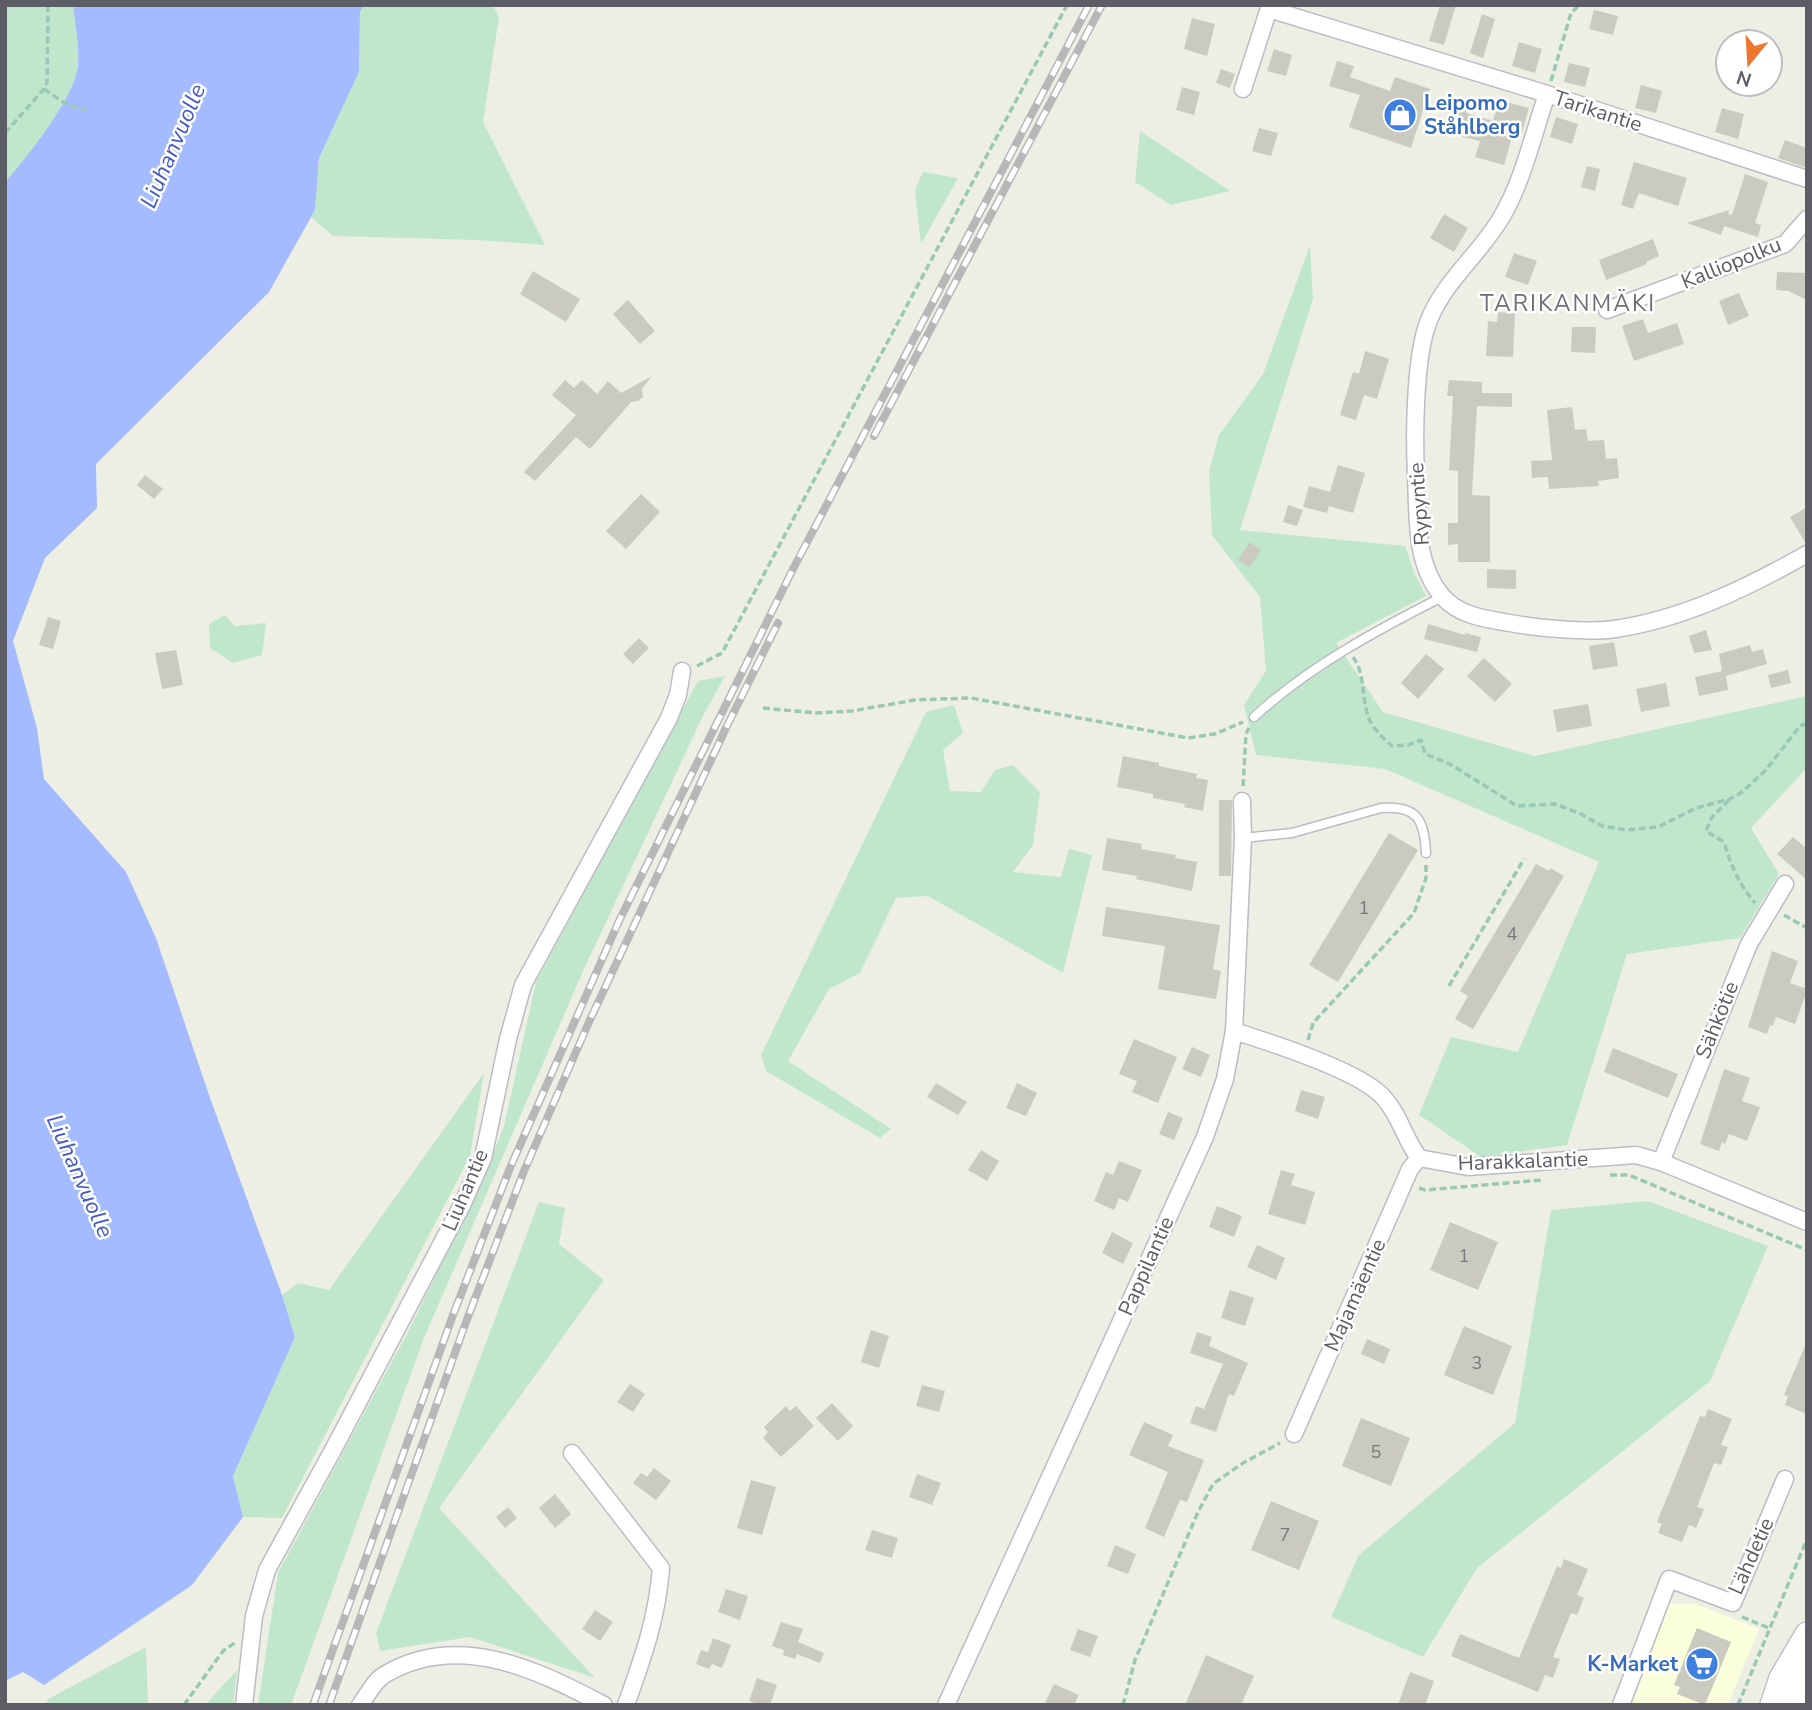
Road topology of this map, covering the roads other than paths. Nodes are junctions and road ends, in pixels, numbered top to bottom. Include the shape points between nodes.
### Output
1 (1269, 7) edge
2 (1243, 89) dead end
3 (1547, 94) junction
4 (1807, 179) edge
5 (1807, 219) edge
6 (1607, 310) dead end
7 (1807, 554) edge
8 (1443, 597) junction
9 (682, 671) road end
10 (1254, 717) road end
11 (1242, 801) road end
12 (1243, 838) junction
13 (1426, 853) road end
14 (1785, 884) dead end
15 (1234, 1031) junction
16 (1419, 1157) junction
17 (1661, 1162) junction
18 (1807, 1222) edge
19 (1294, 1434) road end
20 (572, 1453) dead end
21 (1785, 1479) dead end
22 (1807, 1634) edge
23 (1807, 1663) edge
24 (244, 1705) edge
25 (360, 1705) edge
26 (604, 1705) edge
27 (626, 1705) edge
28 (946, 1705) edge
29 (1621, 1705) edge
30 (1772, 1705) edge
31 (1791, 1705) edge

1 - 2 street, Tarikantie
1 - 3 street, Tarikantie
3 - 4 street, Tarikantie
3 - 8 street, Rypyntie via 1518,182 1500,219 1440,297 1425,331 1415,458 1419,536 1426,566
5 - 6 street, Kalliopolku via 1785,244
7 - 8 street, Rypyntie via 1700,607 1612,630 1533,627 1479,618
8 - 10 lane via 1348,650
9 - 24 street, Liuhantie via 669,718 523,985 483,1158 456,1217 267,1570 254,1616
11 - 12 street, Pappilantie
12 - 13 lane via 1292,833 1394,807 1414,813 1420,820
12 - 15 street, Pappilantie
14 - 17 street, Sähkötie via 1749,944
15 - 16 street via 1302,1055 1382,1095
15 - 28 street, Pappilantie via 1225,1079 1205,1137
16 - 17 street, Harakkalantie via 1468,1167 1636,1155
16 - 19 street, Majamäentie
17 - 18 street, Harakkalantie
20 - 27 street via 661,1568 650,1638
21 - 29 street, Lähdetie via 1733,1603 1669,1579
22 - 30 main road via 1781,1678
23 - 31 main road
25 - 26 street via 382,1676 418,1661 456,1654 524,1668

